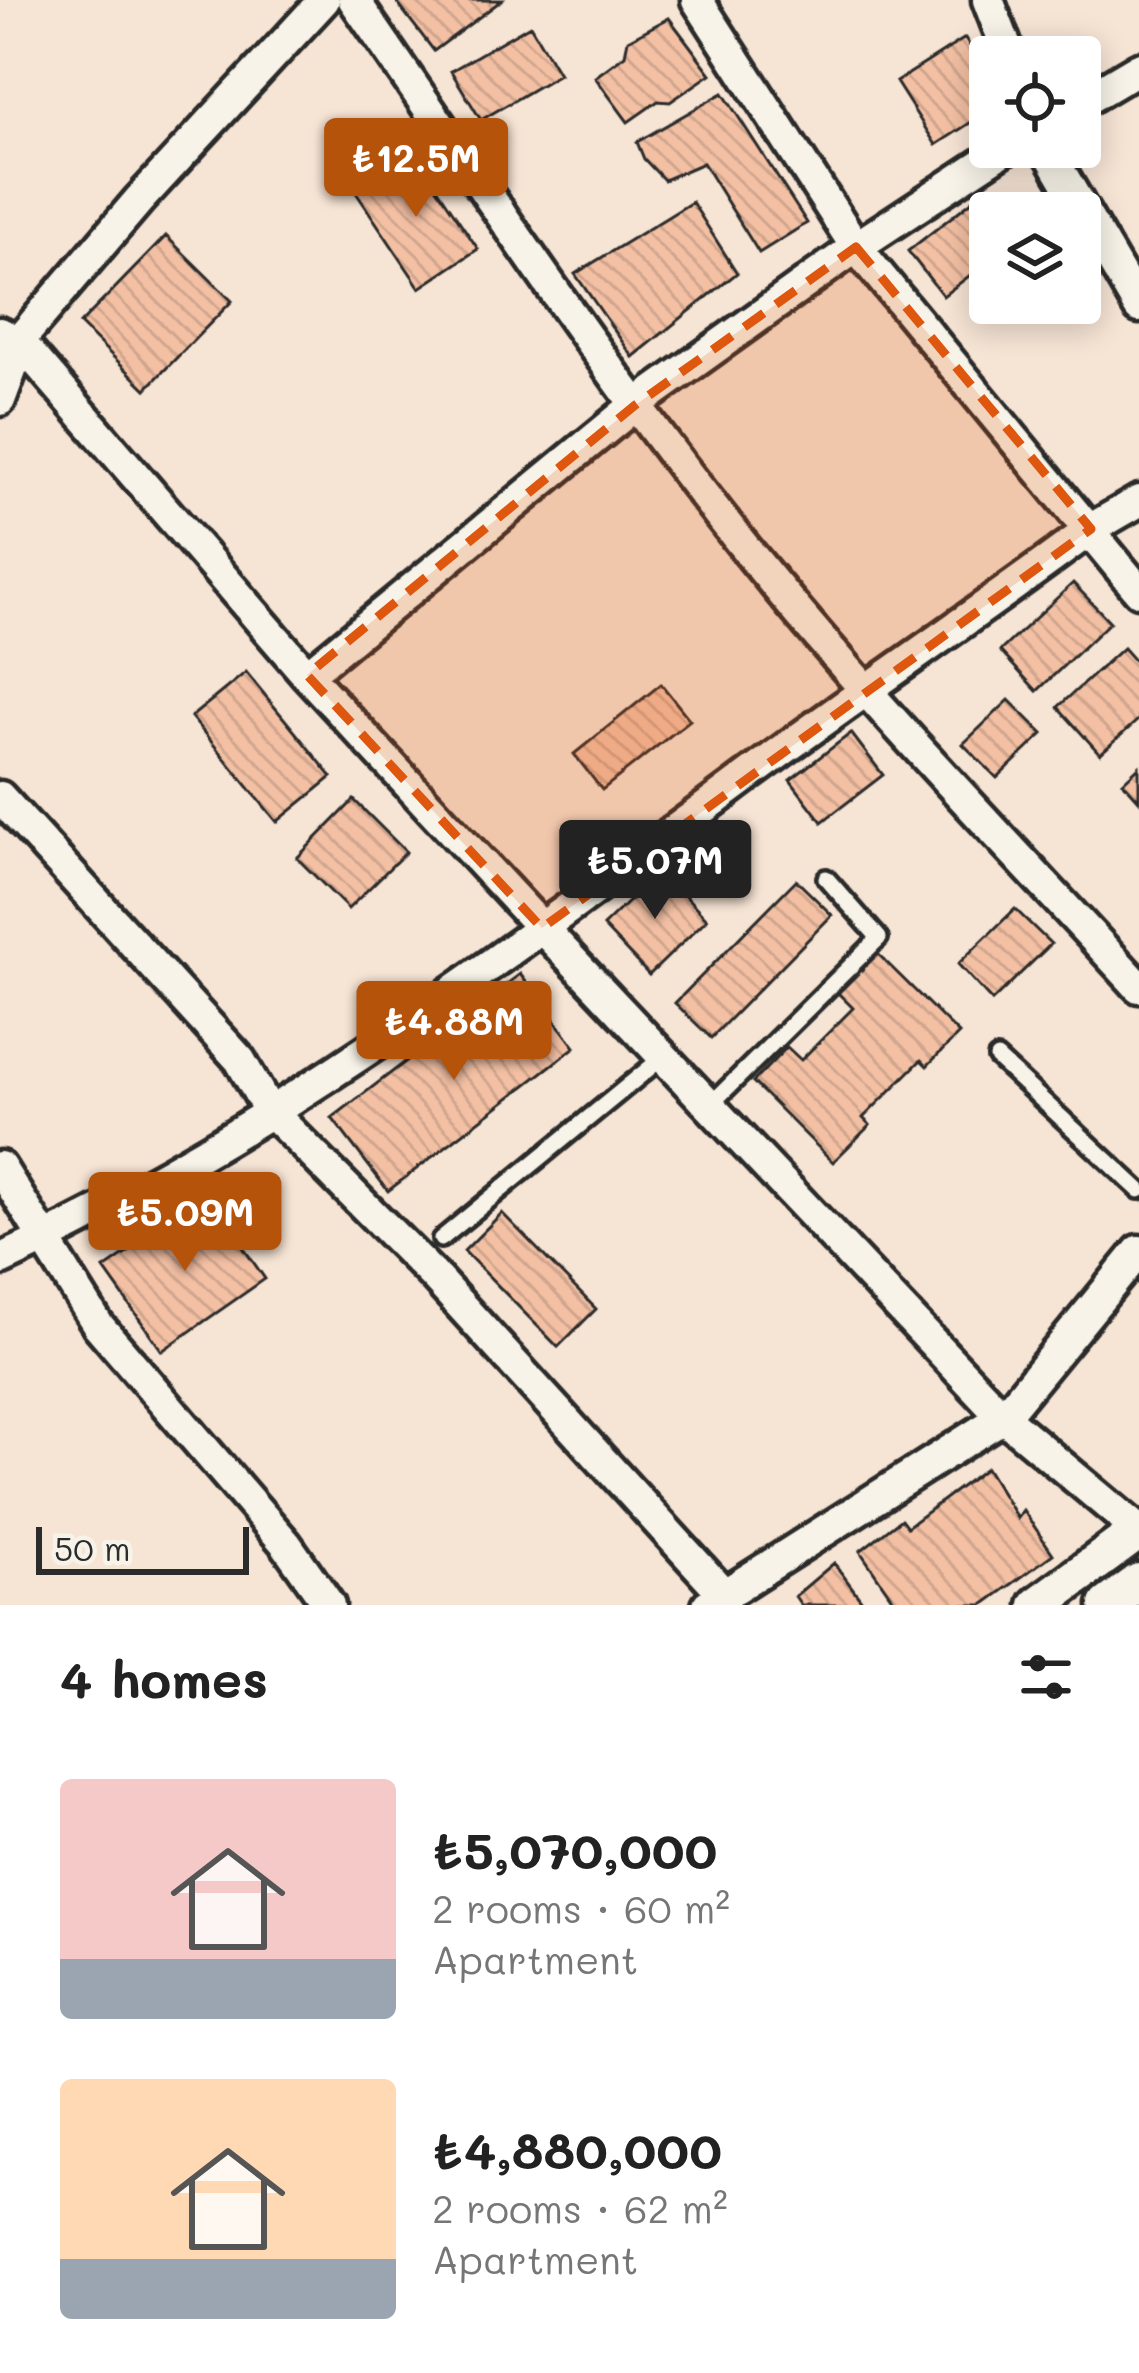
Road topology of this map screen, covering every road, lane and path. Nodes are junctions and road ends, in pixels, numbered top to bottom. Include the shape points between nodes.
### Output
1 (324, 0) edge
2 (354, 0) edge
3 (697, 0) edge
4 (988, 0) edge
5 (1002, 36) edge
6 (1139, 68) edge
7 (1101, 91) edge
8 (976, 168) edge
9 (1058, 168) edge
10 (856, 247) junction
11 (1139, 307) edge
12 (7, 346) edge
13 (0, 400) edge
14 (634, 406) junction
15 (1139, 500) edge
16 (1091, 529) junction
17 (1139, 591) edge
18 (307, 674) junction
19 (867, 693) junction
20 (0, 797) edge
21 (826, 878) dead end
22 (542, 928) junction
23 (1139, 987) edge
24 (663, 1057) junction
25 (997, 1058) dead end
26 (709, 1106) junction
27 (268, 1109) junction
28 (0, 1167) edge
29 (1139, 1190) edge
30 (441, 1239) dead end
31 (41, 1241) junction
32 (1139, 1250) edge
33 (0, 1260) edge
34 (1003, 1417) junction
35 (1139, 1531) edge
36 (1139, 1582) edge
37 (715, 1599) edge
38 (329, 1605) edge
39 (1038, 1605) edge
40 (1108, 1605) edge

1 - 12 street
2 - 14 street
3 - 10 street
4 - 5 street
6 - 7 street
8 - 10 street
9 - 11 street
10 - 14 street
10 - 16 street
12 - 13 street
12 - 18 street
14 - 18 street
14 - 19 street
15 - 16 street
16 - 17 street
16 - 19 street
18 - 22 street
19 - 22 street
19 - 23 street
20 - 27 street via 240,1060
21 - 26 lane via 879,938
22 - 24 street
22 - 27 street via 448,998
24 - 26 street
24 - 30 lane
25 - 29 lane
26 - 34 street
27 - 31 street
27 - 37 street via 434,1276
28 - 31 street
31 - 33 street
31 - 38 street via 98,1324
32 - 34 street
34 - 35 street
34 - 37 street
35 - 39 street
36 - 40 street

